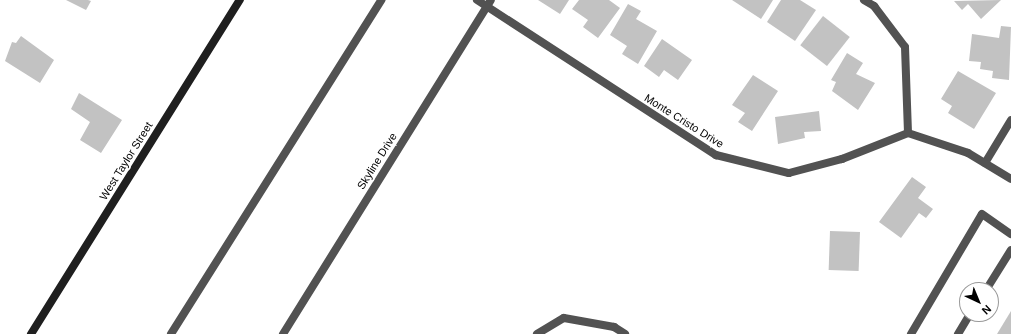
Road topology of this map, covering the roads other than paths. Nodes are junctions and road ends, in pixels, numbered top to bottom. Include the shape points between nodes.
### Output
1 (240, 0) edge
2 (381, 0) edge
3 (477, 0) edge
4 (864, 0) edge
5 (488, 3) edge
6 (1011, 120) edge
7 (908, 133) junction
8 (985, 163) junction
9 (1011, 180) edge
10 (1011, 234) edge
11 (1011, 250) edge
12 (991, 282) edge
13 (965, 322) edge
14 (31, 334) edge
15 (171, 334) edge
16 (283, 334) edge
17 (537, 334) edge
18 (625, 334) edge
19 (911, 334) edge
20 (958, 334) edge

1 - 14 main road, West Taylor Street
2 - 15 street
3 - 5 street, Monte Cristo Drive
4 - 7 street via 874,6 905,47
5 - 7 street, Monte Cristo Drive via 716,155 789,173 842,158
5 - 16 street, Skyline Drive
6 - 8 street
7 - 8 street via 968,152
8 - 9 street
10 - 19 street via 982,214
11 - 12 street
13 - 20 street
17 - 18 street via 564,318 614,327

